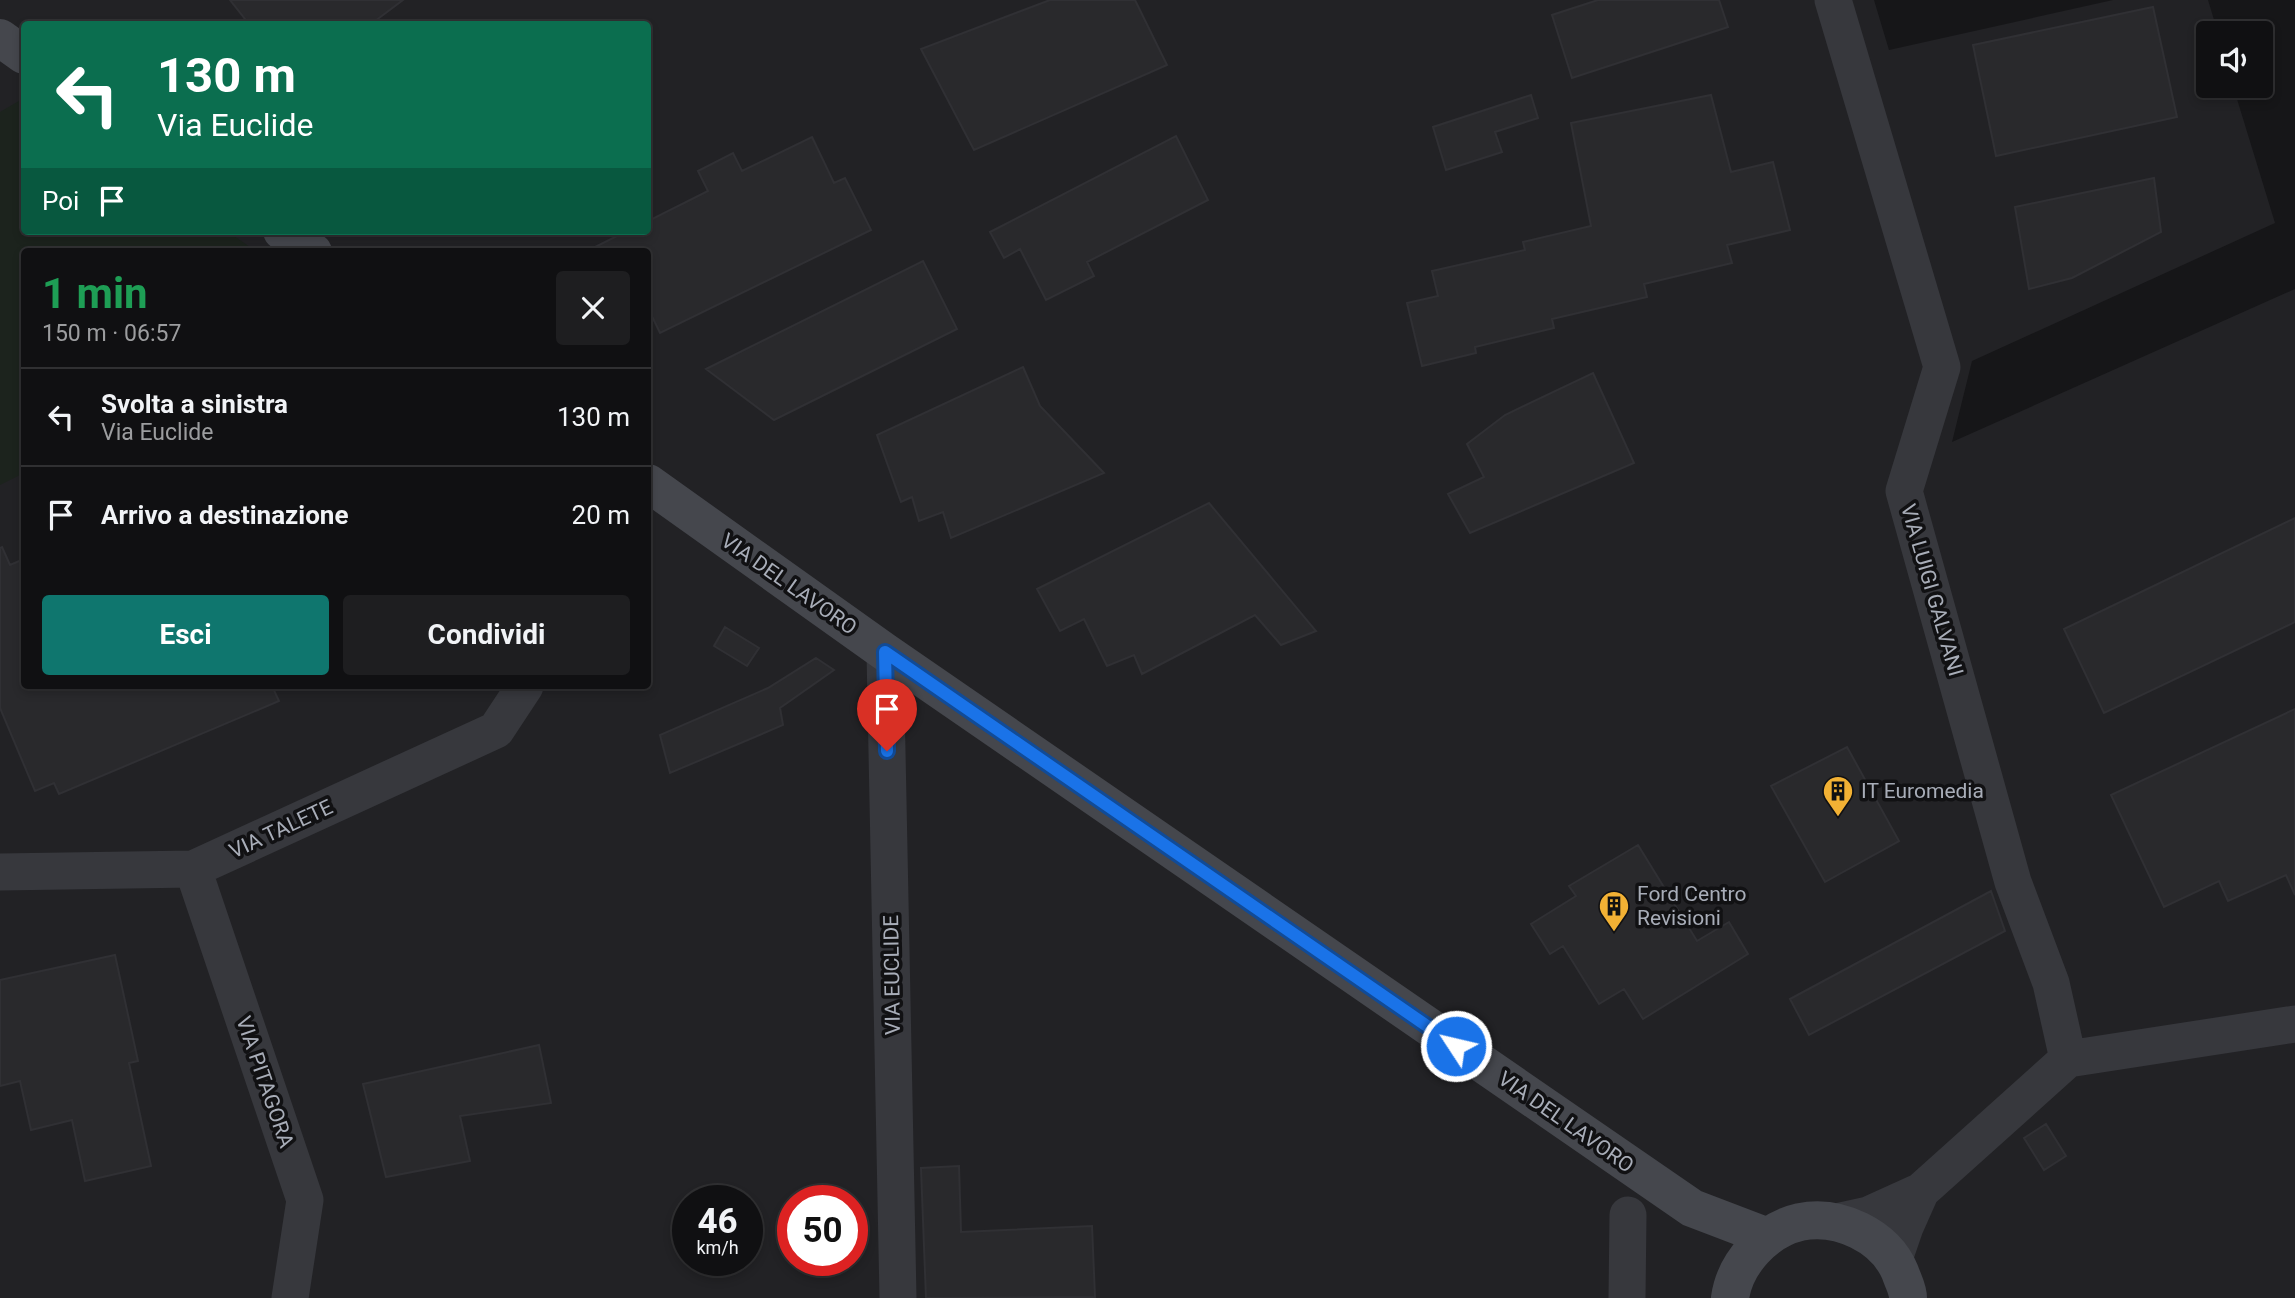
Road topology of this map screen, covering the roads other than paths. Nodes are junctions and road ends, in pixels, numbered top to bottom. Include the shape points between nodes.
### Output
1 (1833, 0) edge
2 (0, 38) edge
3 (21, 53) edge
4 (288, 235) edge
5 (307, 248) edge
6 (651, 493) edge
7 (885, 652) junction
8 (524, 689) edge
9 (193, 869) junction
10 (0, 872) edge
11 (2295, 1024) edge
12 (2068, 1059) junction
13 (1921, 1191) junction
14 (1692, 1208) junction
15 (1628, 1215) dead end
16 (1836, 1222) junction
17 (1768, 1237) junction
18 (1894, 1259) junction
19 (1733, 1288) edge
20 (290, 1298) edge
21 (898, 1298) edge
22 (1627, 1298) edge
23 (1908, 1298) edge

1 - 12 street, VIA LUIGI GALVANI via 1942,367 1904,491 2013,882 2051,983
2 - 3 main road
4 - 5 main road
6 - 7 main road, VIA DEL LAVORO
7 - 14 main road, VIA DEL LAVORO
7 - 21 street, VIA EUCLIDE
8 - 9 street, VIA TALETE via 496,730
9 - 10 street, VIA TALETE
9 - 20 street, VIA PITAGORA via 305,1200
11 - 12 street
12 - 13 street
13 - 16 street via 1868,1215
13 - 18 street
14 - 17 main road
14 - 19 main road via 1714,1237
15 - 22 street
16 - 17 main road via 1800,1222
16 - 18 main road via 1869,1235
17 - 19 main road via 1744,1262
18 - 23 main road

